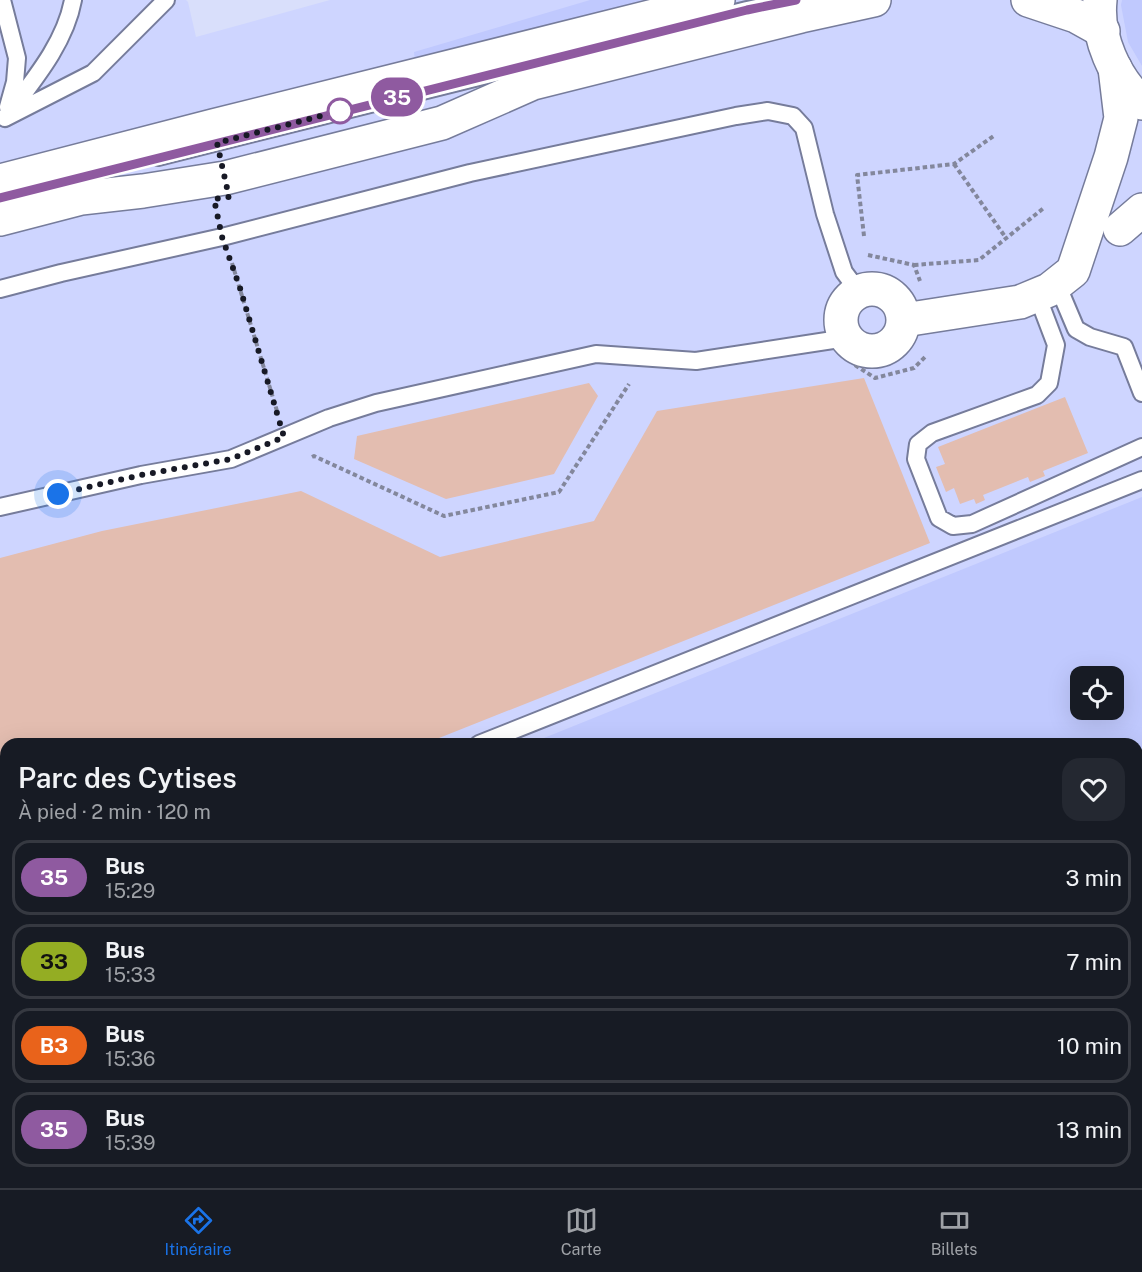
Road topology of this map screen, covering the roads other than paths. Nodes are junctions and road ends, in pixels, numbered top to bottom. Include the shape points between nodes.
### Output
1 (2, 0) edge
2 (73, 0) edge
3 (166, 0) edge
4 (718, 0) edge
5 (795, 0) edge
6 (874, 0) edge
7 (1028, 0) edge
8 (1101, 16) edge
9 (1115, 68) junction
10 (1142, 103) edge
11 (3, 119) edge
12 (82, 177) dead end
13 (0, 181) edge
14 (49, 185) dead end
15 (0, 198) edge
16 (0, 219) edge
17 (1056, 283) junction
18 (0, 289) edge
19 (859, 292) junction
20 (904, 320) junction
21 (847, 350) junction
22 (1142, 393) edge
23 (1142, 447) edge
24 (1142, 480) edge
25 (0, 507) edge
26 (494, 738) edge

1 - 11 lane via 17,58 15,82
2 - 11 lane via 71,13 47,61
3 - 11 lane via 93,74
4 - 13 street
5 - 12 lane
6 - 16 street via 533,83 442,123 225,178 81,198
7 - 8 street via 1076,16
8 - 9 street
9 - 10 street
9 - 17 street via 1121,118 1112,157
14 - 15 lane
17 - 20 street via 1020,302
17 - 22 lane via 1076,329 1124,347
17 - 23 lane via 1056,345 1049,383 1037,394 932,433 918,444 916,459 939,518 953,526 972,524
18 - 19 lane via 470,173 768,111 794,116 804,128 844,272
19 - 20 street via 870,289 890,294
19 - 21 street via 850,298 841,317
20 - 21 street via 898,338 882,350
21 - 25 lane via 696,362 596,354 376,403 231,459
24 - 26 lane

